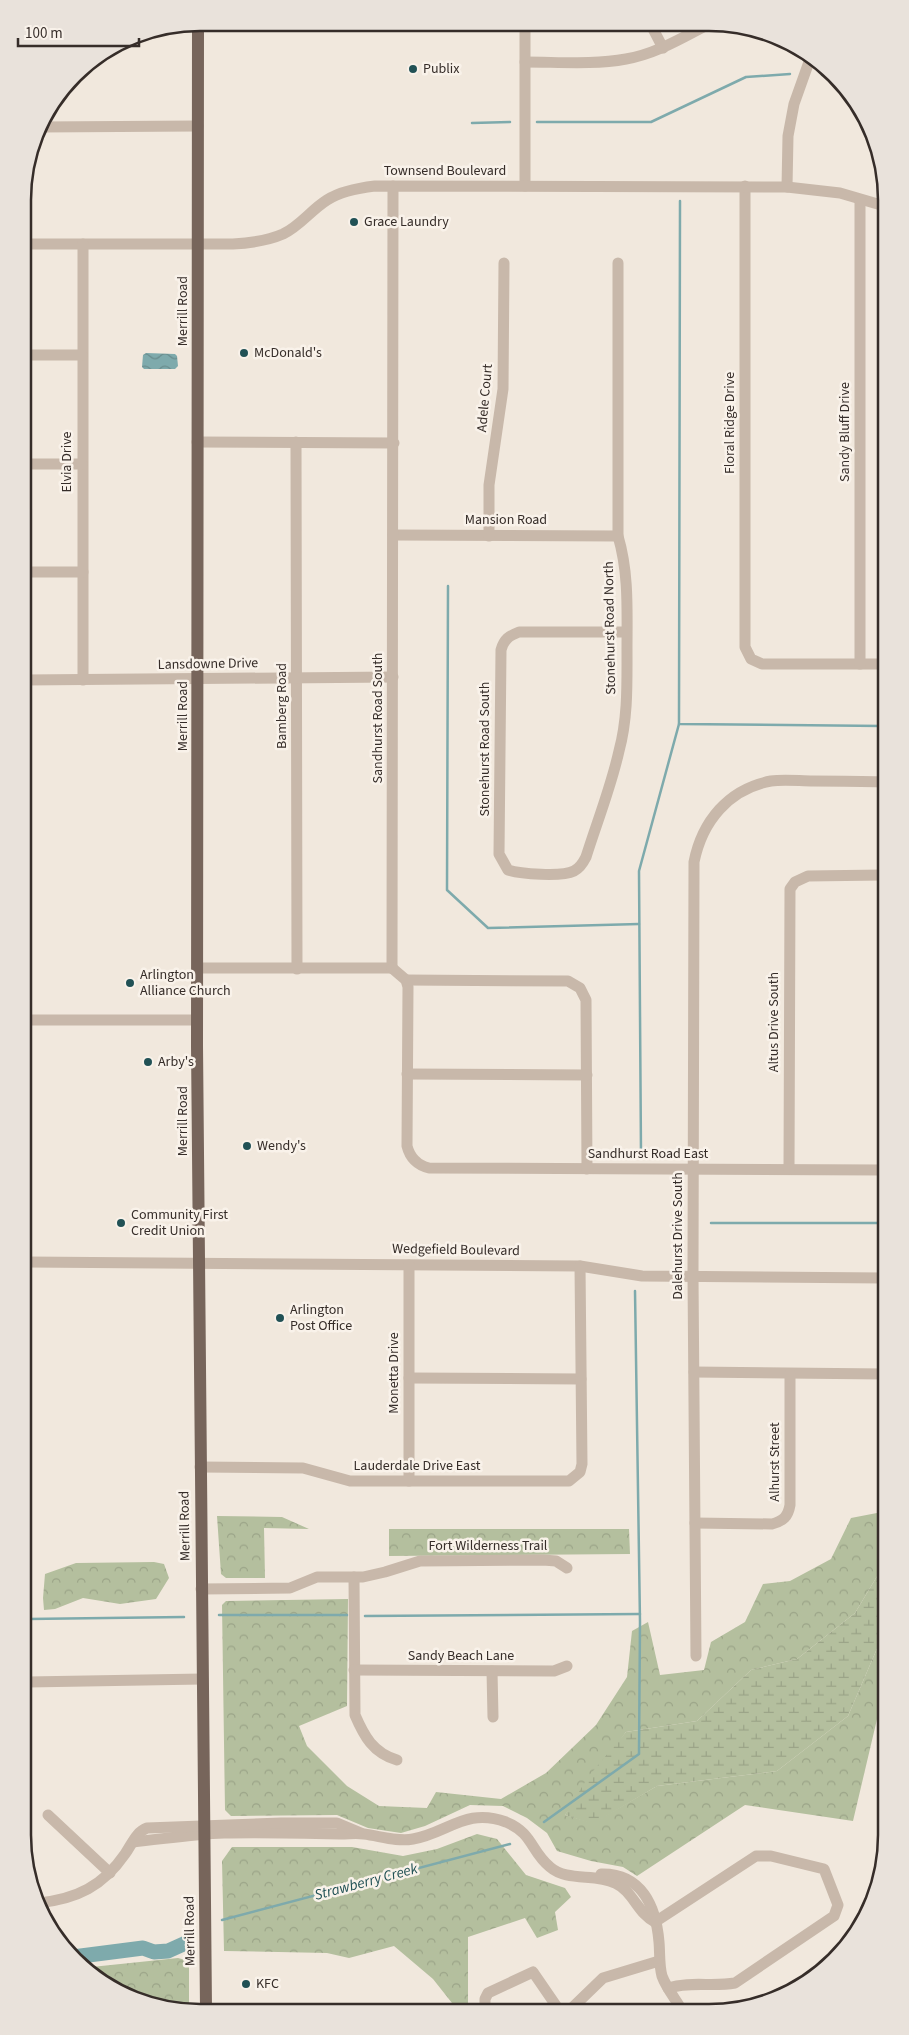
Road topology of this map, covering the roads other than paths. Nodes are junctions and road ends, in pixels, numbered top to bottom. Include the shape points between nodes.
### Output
1 (525, 31) edge
2 (654, 31) edge
3 (695, 31) edge
4 (198, 32) edge
5 (663, 48) junction
6 (525, 62) junction
7 (808, 64) edge
8 (198, 126) junction
9 (49, 127) edge
10 (393, 186) junction
11 (524, 186) junction
12 (745, 186) junction
13 (787, 187) junction
14 (860, 200) junction
15 (878, 204) edge
16 (32, 244) edge
17 (83, 244) junction
18 (198, 244) junction
19 (504, 263) dead end
20 (618, 263) dead end
21 (32, 355) edge
22 (82, 355) junction
23 (198, 442) junction
24 (296, 442) junction
25 (394, 443) junction
26 (32, 464) edge
27 (82, 464) junction
28 (393, 535) junction
29 (489, 536) junction
30 (618, 536) junction
31 (32, 572) edge
32 (83, 572) junction
33 (627, 632) junction
34 (860, 664) junction
35 (878, 664) edge
36 (298, 677) junction
37 (393, 677) junction
38 (198, 678) junction
39 (32, 680) edge
40 (83, 680) junction
41 (878, 782) edge
42 (503, 864) joint
43 (878, 875) edge
44 (197, 968) junction
45 (392, 968) junction
46 (297, 969) junction
47 (406, 980) junction
48 (31, 1020) edge
49 (197, 1020) junction
50 (408, 1074) junction
51 (587, 1075) junction
52 (587, 1169) junction
53 (693, 1169) junction
54 (789, 1169) junction
55 (877, 1170) edge
56 (31, 1262) edge
57 (198, 1262) junction
58 (408, 1265) junction
59 (580, 1266) junction
60 (693, 1276) junction
61 (877, 1278) edge
62 (694, 1372) junction
63 (790, 1374) junction
64 (877, 1374) edge
65 (409, 1378) junction
66 (581, 1380) junction
67 (200, 1467) junction
68 (410, 1481) junction
69 (695, 1524) junction
70 (567, 1568) dead end
71 (354, 1577) junction
72 (201, 1589) junction
73 (696, 1656) dead end
74 (567, 1666) dead end
75 (354, 1670) junction
76 (492, 1671) junction
77 (202, 1679) junction
78 (31, 1682) edge
79 (493, 1717) dead end
80 (397, 1760) dead end
81 (48, 1815) dead end
82 (204, 1830) junction
83 (110, 1873) junction
84 (44, 1900) edge
85 (46, 1902) edge
86 (51, 1902) junction
87 (655, 1922) junction
88 (660, 1961) junction
89 (668, 1988) junction
90 (206, 2004) edge
91 (484, 2004) edge
92 (554, 2004) edge
93 (576, 2004) edge
94 (678, 2004) edge

1 - 6 street
2 - 5 street
3 - 5 street
4 - 8 main road, Merrill Road
5 - 6 street via 606,62
6 - 11 street
7 - 13 street via 794,104 788,136
8 - 9 street
8 - 18 main road, Merrill Road
10 - 11 street, Townsend Boulevard
10 - 18 street, Townsend Boulevard via 345,191 283,233 257,243
10 - 25 street, Sandhurst Road South
11 - 12 street, Townsend Boulevard
12 - 13 street, Townsend Boulevard
12 - 34 street, Floral Ridge Drive via 745,647 750,659 762,664
13 - 14 street, Townsend Boulevard via 824,190
14 - 15 street, Townsend Boulevard
14 - 34 street, Sandy Bluff Drive
16 - 17 street, Townsend Boulevard
17 - 18 street, Townsend Boulevard
17 - 22 street, Elvia Drive
18 - 23 main road, Merrill Road
19 - 29 street, Adele Court via 503,389 489,485
20 - 30 street, Stonehurst Road North
21 - 22 street
22 - 27 street, Elvia Drive
23 - 24 street
23 - 38 main road, Merrill Road
24 - 25 street
24 - 36 street, Bamberg Road
25 - 28 street, Sandhurst Road South
26 - 27 street
27 - 32 street, Elvia Drive
28 - 29 street, Mansion Road
28 - 37 street, Sandhurst Road South
29 - 30 street, Mansion Road
30 - 33 street, Stonehurst Road North via 627,582
31 - 32 street
32 - 40 street, Elvia Drive
33 - 42 street, Stonehurst Road North via 627,701 619,752 586,857 581,866 566,874 516,873
33 - 42 street, Stonehurst Road South via 519,632 504,641 501,650 499,854
34 - 35 street
36 - 37 street, Lansdowne Drive
36 - 38 street, Lansdowne Drive
36 - 46 street, Bamberg Road
37 - 45 street, Sandhurst Road South
38 - 40 street, Lansdowne Drive
38 - 44 main road, Merrill Road
39 - 40 street, Lansdowne Drive
41 - 53 street, Dalehurst Drive South via 772,781 752,786 721,806 697,847 694,862
43 - 54 street, Altus Drive South via 808,876 799,879 790,889
44 - 46 street
44 - 49 main road, Merrill Road
45 - 46 street
45 - 47 street
47 - 50 street
47 - 51 street via 568,981 580,988 586,1000
48 - 49 street
49 - 57 main road, Merrill Road
50 - 51 street
50 - 52 street, Sandhurst Road East via 407,1146 414,1161 421,1166
51 - 52 street
52 - 53 street, Sandhurst Road East
53 - 54 street, Sandhurst Road East
53 - 60 street, Dalehurst Drive South
54 - 55 street, Sandhurst Road East
56 - 57 street, Wedgefield Boulevard
57 - 58 street, Wedgefield Boulevard
57 - 67 main road, Merrill Road
58 - 59 street, Wedgefield Boulevard
58 - 65 street, Monetta Drive
59 - 60 street, Wedgefield Boulevard via 626,1275
59 - 66 street
60 - 61 street, Wedgefield Boulevard
60 - 62 street, Dalehurst Drive South
62 - 63 street
62 - 69 street, Dalehurst Drive South
63 - 64 street
63 - 69 street, Alhurst Street via 788,1514 782,1521 772,1524
65 - 66 street
65 - 68 street, Monetta Drive
66 - 68 street, Lauderdale Drive East via 582,1464 580,1472 569,1481
67 - 68 street, Lauderdale Drive East via 303,1468 350,1481
67 - 72 main road, Merrill Road
69 - 73 street, Dalehurst Drive South
70 - 71 street, Fort Wilderness Trail via 556,1561 543,1560 420,1560 385,1572
71 - 72 street, Fort Wilderness Trail via 317,1577 282,1589
71 - 75 street
72 - 77 main road, Merrill Road
74 - 76 street, Sandy Beach Lane via 554,1671
75 - 76 street, Sandy Beach Lane
75 - 80 street via 354,1708 363,1733 378,1751
76 - 79 street
77 - 78 street
77 - 82 main road, Merrill Road
81 - 83 street
82 - 83 street via 147,1828 139,1831
82 - 87 street via 337,1823 363,1834 410,1840 464,1819 482,1817 504,1821 521,1829 550,1868 562,1874 614,1874 632,1881 653,1907
82 - 90 main road, Merrill Road
83 - 86 street via 82,1893
84 - 86 street
85 - 86 street
87 - 88 street
87 - 89 street via 756,1856 771,1856 824,1869 838,1905 834,1916 735,1983
88 - 89 street
88 - 93 street via 603,1978
89 - 94 street
91 - 92 street via 488,1993 533,1972

